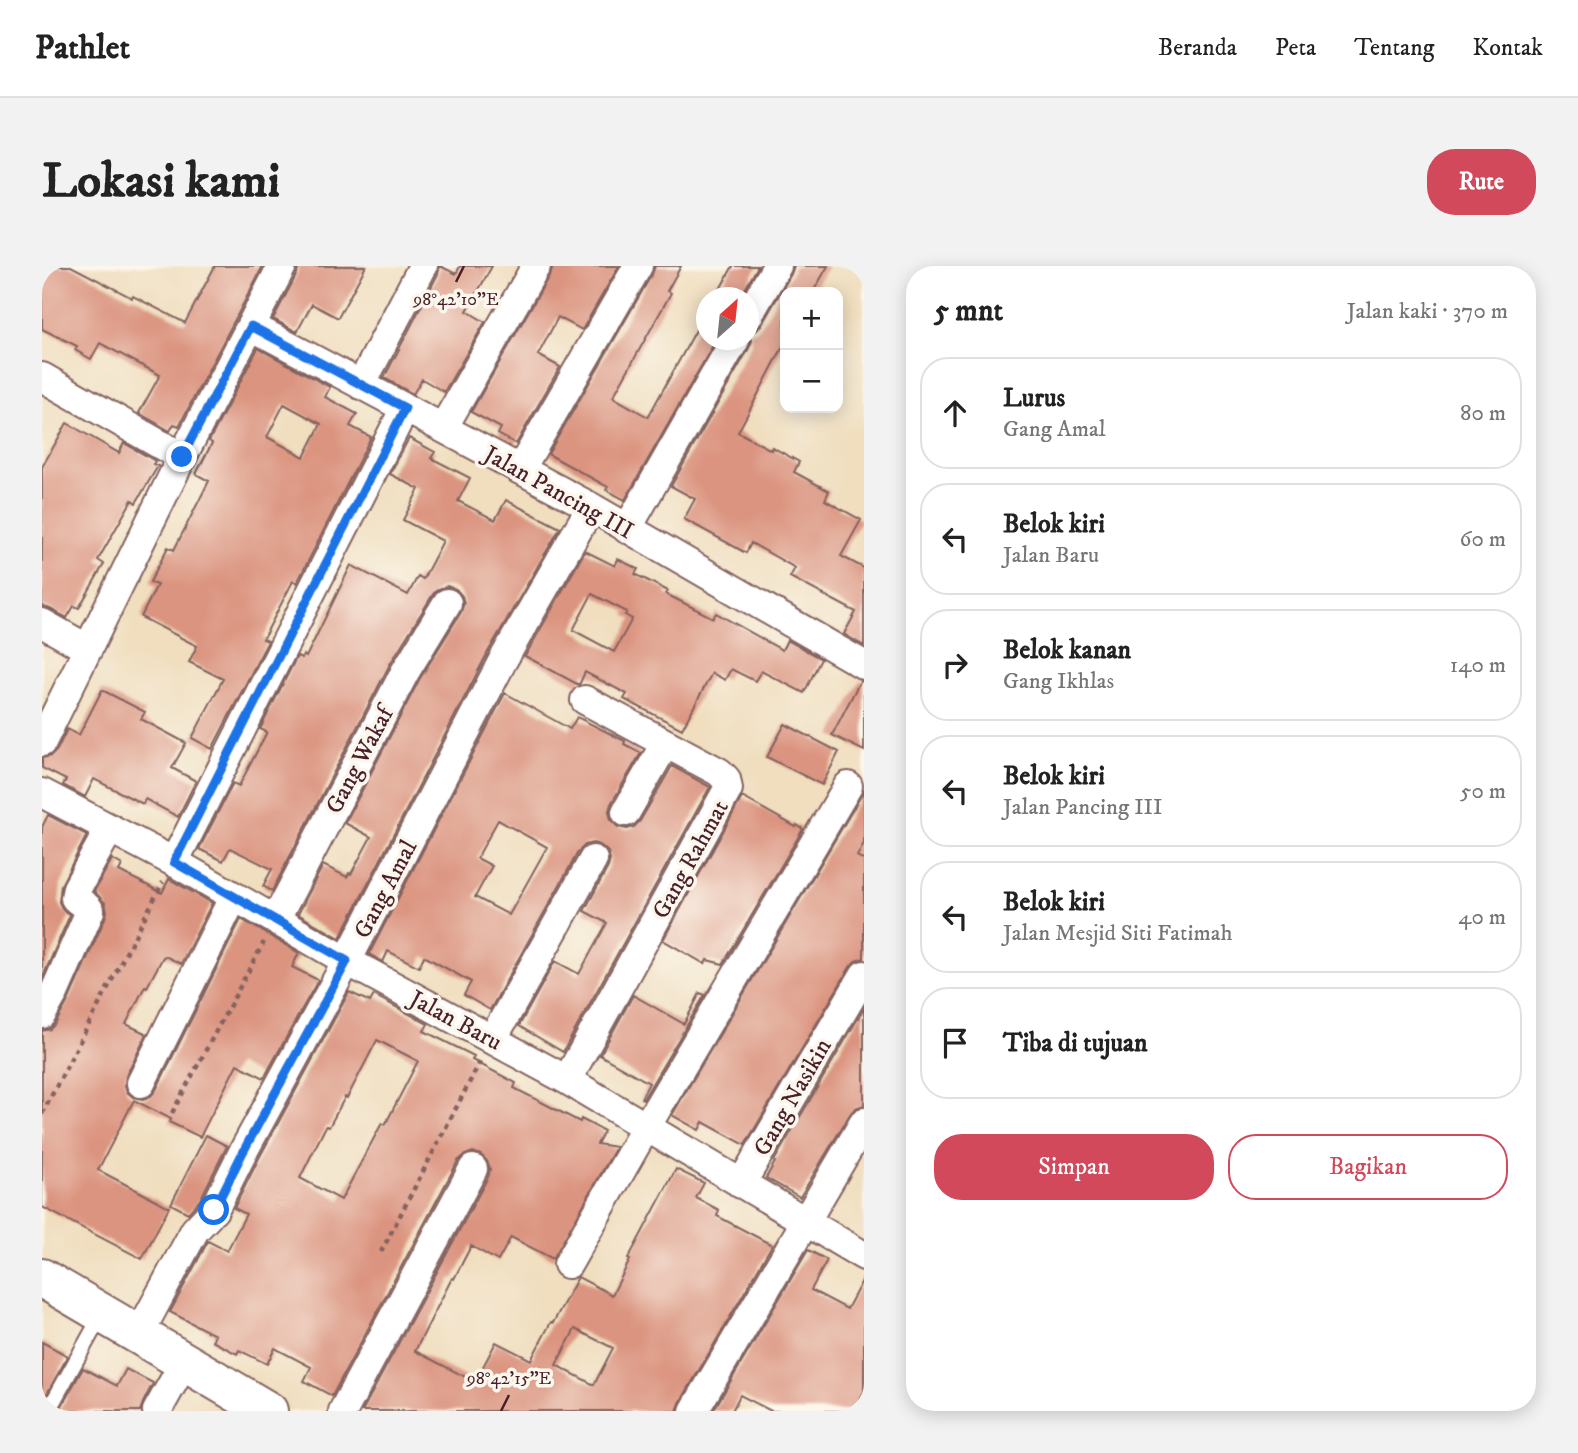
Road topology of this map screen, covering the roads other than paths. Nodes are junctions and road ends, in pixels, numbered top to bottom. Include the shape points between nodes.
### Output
1 (282, 266) edge
2 (423, 266) edge
3 (536, 266) edge
4 (638, 266) edge
5 (777, 266) edge
6 (759, 297) edge
7 (251, 326) junction
8 (729, 350) edge
9 (42, 377) edge
10 (361, 385) junction
11 (405, 408) junction
12 (443, 428) junction
13 (182, 457) junction
14 (520, 470) junction
15 (591, 507) junction
16 (627, 529) junction
17 (447, 603) dead end
18 (42, 623) edge
19 (88, 649) junction
20 (864, 665) edge
21 (585, 700) dead end
22 (42, 742) edge
23 (665, 744) junction
24 (848, 786) dead end
25 (42, 793) edge
26 (626, 812) dead end
27 (110, 828) junction
28 (593, 860) dead end
29 (174, 862) junction
30 (234, 897) junction
31 (276, 919) junction
32 (347, 961) junction
33 (864, 975) edge
34 (42, 1014) edge
35 (492, 1040) junction
36 (568, 1080) junction
37 (141, 1083) dead end
38 (864, 1122) edge
39 (646, 1127) junction
40 (473, 1170) dead end
41 (741, 1184) junction
42 (806, 1223) junction
43 (864, 1256) edge
44 (568, 1264) dead end
45 (42, 1278) edge
46 (102, 1313) junction
47 (139, 1334) junction
48 (185, 1361) junction
49 (48, 1411) edge
50 (157, 1411) edge
51 (268, 1411) edge
52 (343, 1411) edge
53 (694, 1411) edge

1 - 7 street
2 - 10 street
3 - 12 street
4 - 14 street
5 - 6 street
7 - 10 street, Jalan Pancing III
7 - 13 street
8 - 16 street
9 - 13 street
10 - 11 street, Jalan Pancing III
11 - 12 street, Jalan Pancing III
11 - 29 street
12 - 14 street, Jalan Pancing III
13 - 19 street
14 - 15 street, Jalan Pancing III
15 - 16 street, Jalan Pancing III
15 - 32 street, Gang Amal via 503,660
16 - 20 street, Jalan Pancing III
17 - 31 street, Gang Wakaf via 405,672
18 - 19 street
19 - 22 street
21 - 23 street, Gang Rahmat
23 - 26 street
23 - 36 street, Gang Rahmat via 719,772 728,789
24 - 39 street
25 - 27 street, Jalan Baru
27 - 29 street, Jalan Baru
27 - 34 street via 77,888 75,898 90,911
28 - 35 street
29 - 30 street, Jalan Baru
30 - 31 street, Jalan Baru
30 - 37 street
31 - 32 street, Jalan Baru
32 - 35 street, Jalan Baru
32 - 47 street, Gang Amal via 214,1210 195,1230
33 - 41 street, Gang Nasikin
35 - 36 street, Jalan Baru
36 - 39 street, Jalan Baru
38 - 42 street
39 - 41 street, Jalan Baru
39 - 44 street
40 - 52 street
41 - 42 street, Jalan Baru
42 - 43 street, Jalan Baru
42 - 53 street
45 - 46 main road
46 - 47 main road
46 - 49 lane
47 - 48 main road
48 - 50 street
48 - 51 main road

